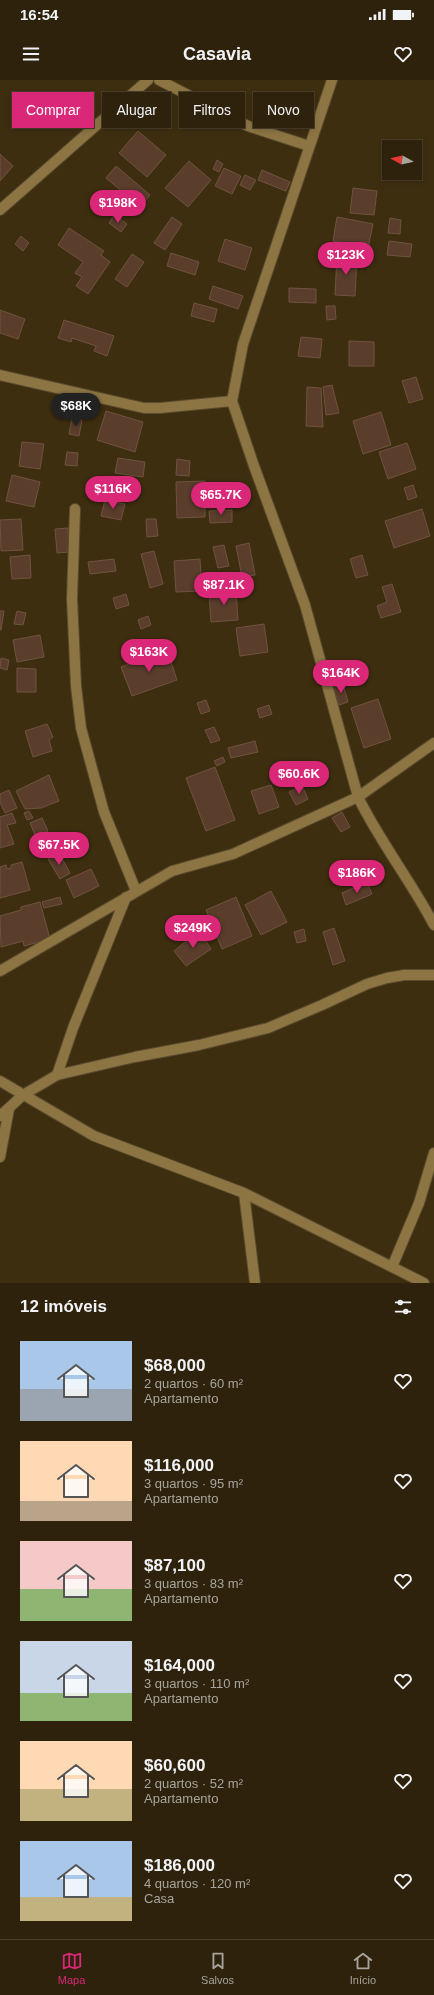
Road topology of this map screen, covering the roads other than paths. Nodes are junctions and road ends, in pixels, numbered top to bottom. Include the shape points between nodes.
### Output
1 (148, 80) edge
2 (159, 80) edge
3 (332, 80) edge
4 (309, 146) junction
5 (0, 210) edge
6 (0, 375) edge
7 (232, 401) junction
8 (74, 509) dead end
9 (434, 743) edge
10 (358, 797) junction
11 (136, 891) junction
12 (126, 897) junction
13 (434, 925) edge
14 (0, 971) edge
15 (434, 975) edge
16 (57, 1075) junction
17 (0, 1081) edge
18 (23, 1095) junction
19 (10, 1109) junction
20 (0, 1116) edge
21 (434, 1153) edge
22 (0, 1157) edge
23 (244, 1193) junction
24 (392, 1267) junction
25 (256, 1283) edge
26 (424, 1283) edge

1 - 5 street
2 - 4 street via 248,126
3 - 4 street
4 - 7 street via 243,344
6 - 7 street via 144,408
7 - 10 street via 305,605
8 - 11 street via 72,599 80,728 104,812
9 - 10 street
10 - 11 street via 233,854 172,871
10 - 13 street via 372,826
11 - 12 street
12 - 14 street
12 - 16 street via 73,1028
15 - 16 street via 387,978 367,984 268,1028
16 - 18 street
17 - 18 street
18 - 19 street
18 - 23 street via 94,1136
19 - 20 street
19 - 22 street
21 - 24 street via 419,1203
23 - 24 street
23 - 25 street
24 - 26 street

